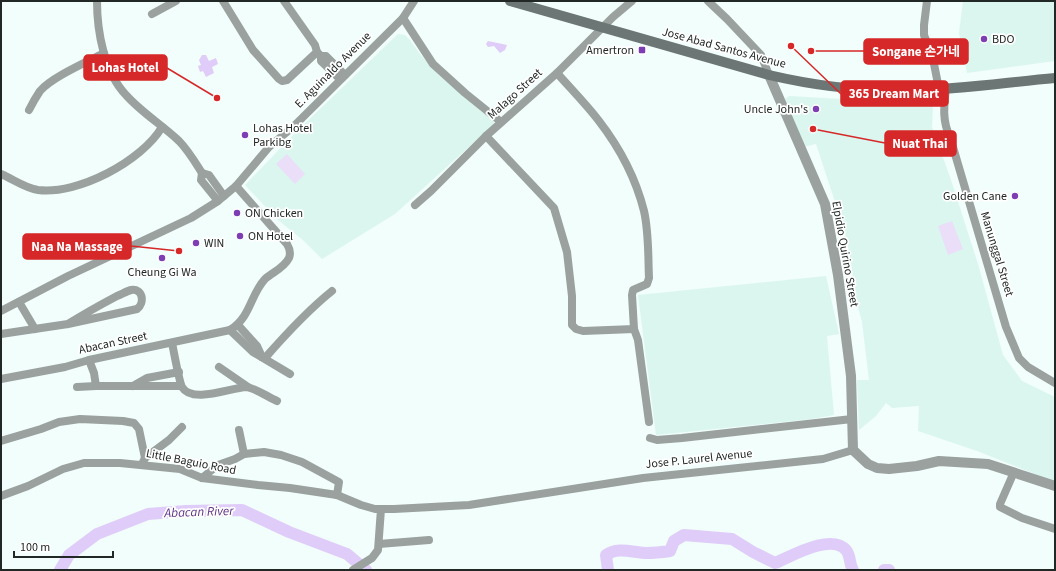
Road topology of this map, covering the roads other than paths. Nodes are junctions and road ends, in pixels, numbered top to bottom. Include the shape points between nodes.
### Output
1 (97, 1) edge
2 (176, 1) edge
3 (223, 1) edge
4 (284, 1) edge
5 (414, 1) edge
6 (510, 1) edge
7 (632, 1) edge
8 (708, 1) edge
9 (927, 1) edge
10 (152, 14) dead end
11 (403, 18) junction
12 (603, 28) junction
13 (104, 53) junction
14 (319, 54) junction
15 (557, 73) junction
16 (769, 75) junction
17 (342, 77) junction
18 (1055, 78) edge
19 (942, 89) junction
20 (29, 110) dead end
21 (501, 122) junction
22 (162, 127) junction
23 (486, 136) junction
24 (1, 174) edge
25 (236, 186) junction
26 (221, 198) junction
27 (415, 205) dead end
28 (332, 291) dead end
29 (19, 302) junction
30 (102, 304) junction
31 (1, 311) edge
32 (108, 316) junction
33 (68, 324) junction
34 (238, 325) junction
35 (634, 328) junction
36 (35, 329) junction
37 (230, 330) junction
38 (1, 334) edge
39 (172, 342) junction
40 (263, 358) junction
41 (89, 360) junction
42 (219, 367) dead end
43 (179, 372) junction
44 (290, 374) dead end
45 (1, 379) edge
46 (1055, 383) edge
47 (96, 386) junction
48 (132, 386) junction
49 (181, 386) junction
50 (77, 387) dead end
51 (248, 387) junction
52 (277, 401) dead end
53 (852, 419) junction
54 (649, 422) dead end
55 (182, 427) dead end
56 (239, 430) dead end
57 (650, 438) dead end
58 (1, 440) edge
59 (853, 450) junction
60 (244, 454) junction
61 (143, 461) junction
62 (1014, 472) junction
63 (202, 478) junction
64 (1055, 486) edge
65 (337, 495) junction
66 (1, 496) edge
67 (380, 509) junction
68 (1055, 529) edge
69 (429, 540) dead end
70 (379, 544) junction
71 (353, 570) edge

1 - 13 street via 97,21
2 - 10 street
3 - 14 street via 253,50 282,81
4 - 14 street
5 - 11 street, E. Aguinaldo Avenue
6 - 12 main road, Jose Abad Santos Avenue
7 - 12 street, Malago Street
8 - 16 street, Elpidio Quirino Street via 760,55
9 - 19 street, Manunggal Street via 924,34
11 - 17 street, E. Aguinaldo Avenue
11 - 21 street via 433,64
12 - 15 street, Malago Street
12 - 16 main road, Jose Abad Santos Avenue
13 - 20 street via 53,81 40,91
13 - 22 street via 112,74 125,95
14 - 17 street via 321,61
15 - 21 street, Malago Street
15 - 35 street via 599,121 616,146 632,177 644,212 649,278 647,284 633,290
16 - 19 main road, Jose Abad Santos Avenue via 839,88
16 - 53 street, Elpidio Quirino Street via 825,204 847,342
17 - 25 street, E. Aguinaldo Avenue via 294,126 269,147
18 - 19 main road, Jose Abad Santos Avenue
19 - 46 street, Manunggal Street via 945,127 1006,327 1018,358
21 - 23 street, Malago Street
22 - 24 street via 157,136 134,157 93,181 48,191 36,190
22 - 26 street via 180,142 202,173 201,180
23 - 27 street, Malago Street
23 - 35 street via 554,208 566,252 572,296 572,325 583,331
25 - 26 street, E. Aguinaldo Avenue
25 - 34 street, Abacan Street via 290,249 286,264 265,279
26 - 29 street, E. Aguinaldo Avenue via 190,218 124,248
28 - 40 street via 313,306
29 - 31 street, E. Aguinaldo Avenue
29 - 36 street
30 - 32 street
30 - 32 street via 131,290 142,295 142,302 137,309
30 - 33 street
32 - 33 street
33 - 36 street
34 - 37 street, Abacan Street
34 - 40 street via 257,346
35 - 54 street via 638,340
36 - 38 street
37 - 39 street, Abacan Street
37 - 40 street
39 - 41 street, Abacan Street
39 - 43 street
40 - 44 street
41 - 45 street, Abacan Street
41 - 47 street
42 - 51 street
43 - 48 street via 147,378
43 - 49 street
47 - 48 street
47 - 50 street
48 - 49 street
49 - 51 street via 189,394 195,395
51 - 52 street
53 - 57 street via 682,438
53 - 59 street, Elpidio Quirino Street
55 - 61 street
56 - 60 street
58 - 61 street via 59,422 80,419 123,421 134,423 139,429
59 - 62 street via 868,464 877,468 888,469 948,461 988,464
59 - 67 street, Jose P. Laurel Avenue via 823,459 643,478 469,505
60 - 63 street via 218,465
60 - 65 street via 264,452 302,462 339,482
61 - 63 street, Little Baguio Road
61 - 66 street, Little Baguio Road via 84,464 64,469
62 - 64 street
62 - 68 street via 1000,507 1022,518
63 - 65 street, Little Baguio Road
65 - 67 street, Little Baguio Road via 361,505
67 - 70 street
69 - 70 street
70 - 71 street via 376,554

